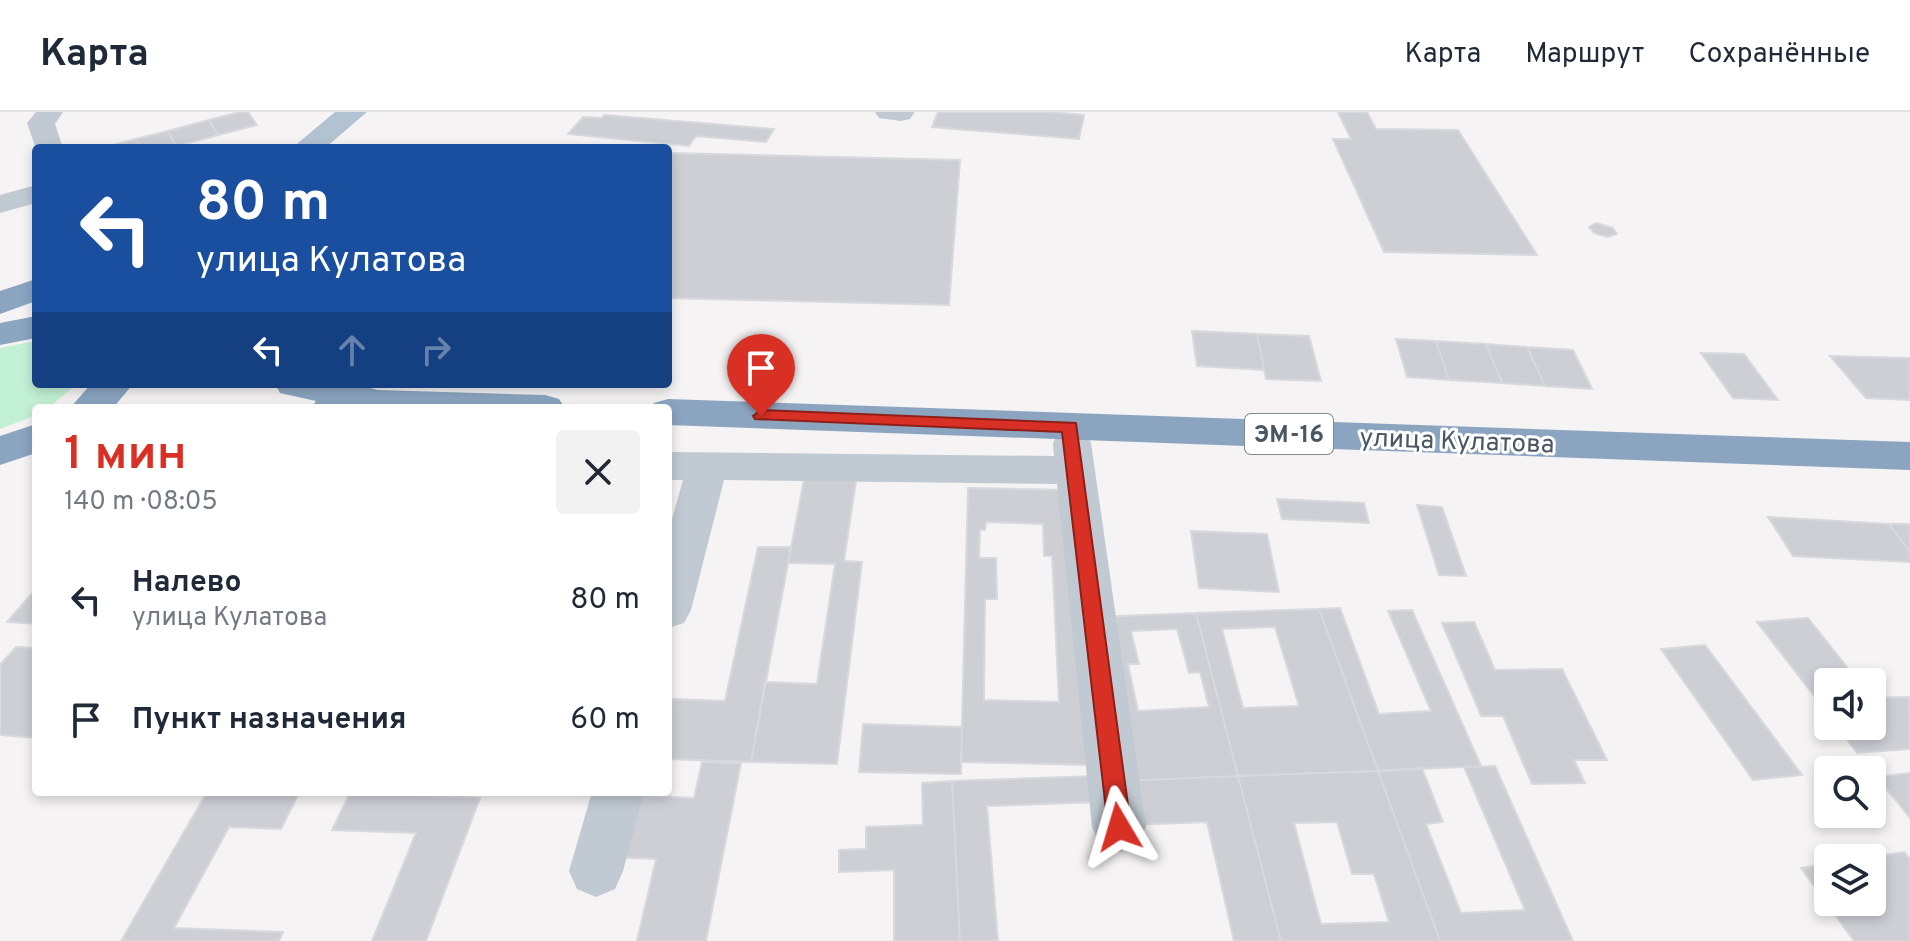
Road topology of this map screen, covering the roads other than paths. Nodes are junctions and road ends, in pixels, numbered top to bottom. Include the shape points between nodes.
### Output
1 (50, 112) edge
2 (353, 112) edge
3 (888, 112) edge
4 (901, 113) edge
5 (48, 144) edge
6 (312, 144) edge
7 (32, 195) edge
8 (0, 204) edge
9 (32, 296) edge
10 (17, 322) edge
11 (110, 388) edge
12 (313, 388) edge
13 (337, 388) edge
14 (380, 402) junction
15 (94, 404) edge
16 (364, 404) edge
17 (435, 404) edge
18 (672, 412) edge
19 (1073, 448) junction
20 (1910, 456) edge
21 (688, 467) edge
22 (672, 581) edge
23 (617, 796) edge
24 (1119, 827) dead end
25 (596, 871) dead end

1 - 5 street via 41,123
2 - 6 main road
3 - 4 street
7 - 8 street
9 - 10 highway
11 - 15 highway
12 - 14 highway
13 - 14 highway
14 - 16 highway
14 - 17 highway
18 - 19 highway, улица Кулатова / ЭМ-16
19 - 20 highway, улица Кулатова / ЭМ-16
19 - 21 street
19 - 24 street
21 - 22 street
23 - 25 street

